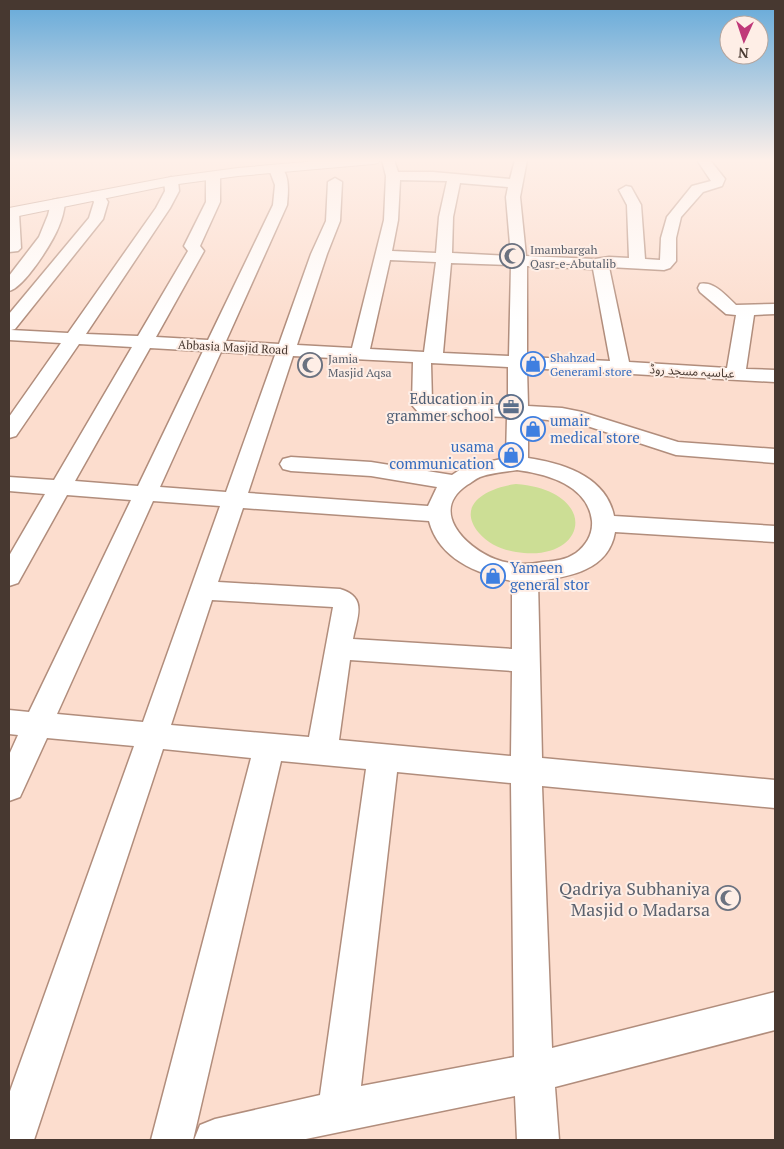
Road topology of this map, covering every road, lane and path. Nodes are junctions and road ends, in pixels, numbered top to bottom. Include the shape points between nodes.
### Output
1 (10, 213) edge
2 (56, 214) edge
3 (98, 214) edge
4 (159, 214) edge
5 (207, 214) edge
6 (276, 214) edge
7 (333, 214) edge
8 (391, 214) edge
9 (447, 214) edge
10 (515, 214) edge
11 (634, 214) edge
12 (676, 214) edge
13 (13, 248) dead end
14 (383, 255) junction
15 (444, 258) junction
16 (519, 261) junction
17 (600, 263) junction
18 (637, 264) junction
19 (9, 286) edge
20 (706, 288) dead end
21 (775, 309) edge
22 (746, 310) junction
23 (9, 325) edge
24 (9, 334) edge
25 (73, 339) junction
26 (145, 342) junction
27 (216, 346) junction
28 (287, 350) junction
29 (360, 354) junction
30 (427, 357) junction
31 (518, 362) junction
32 (620, 367) junction
33 (736, 374) junction
34 (774, 378) edge
35 (518, 411) junction
36 (9, 432) edge
37 (775, 456) edge
38 (517, 463) junction
39 (291, 464) dead end
40 (453, 482) junction
41 (9, 484) edge
42 (60, 487) junction
43 (147, 493) junction
44 (235, 499) junction
45 (438, 514) junction
46 (605, 523) junction
47 (775, 534) edge
48 (525, 574) junction
49 (9, 577) edge
50 (203, 590) junction
51 (338, 648) junction
52 (526, 661) junction
53 (9, 722) edge
54 (38, 725) junction
55 (153, 734) junction
56 (269, 746) junction
57 (322, 752) junction
58 (383, 757) junction
59 (527, 771) junction
60 (9, 787) edge
61 (775, 794) edge
62 (775, 1011) edge
63 (533, 1073) junction
64 (338, 1111) junction
65 (13, 1140) edge
66 (172, 1140) edge
67 (215, 1140) edge
68 (538, 1140) edge

1 - 13 street
2 - 19 street via 48,235
3 - 23 street
4 - 25 street
5 - 26 street via 192,246 196,251
6 - 27 street
7 - 28 street
8 - 14 street
9 - 15 street
10 - 16 street
11 - 18 street
12 - 18 street via 670,221 667,263
14 - 15 street
14 - 29 street
15 - 16 street
15 - 30 street
16 - 17 street
16 - 31 street
17 - 18 street
17 - 32 street
20 - 22 street via 728,308
21 - 22 street
22 - 33 street
24 - 25 street, Abbasia Masjid Road
25 - 26 street, Abbasia Masjid Road
25 - 36 street
26 - 27 street, Abbasia Masjid Road
26 - 42 street
27 - 28 street, Abbasia Masjid Road
27 - 43 street
28 - 29 street, Abbasia Masjid Road
28 - 44 street
29 - 30 street, Abbasia Masjid Road
30 - 31 street, Abbasia Masjid Road
30 - 35 street via 422,405 425,408
31 - 32 street, عباسیہ مسجد روڈ
31 - 35 street
32 - 33 street, عباسیہ مسجد روڈ
33 - 34 street, عباسیہ مسجد روڈ
35 - 37 street via 582,418 676,448
35 - 38 street
38 - 40 street via 478,469
38 - 46 street via 559,472 587,488 600,505
39 - 40 street via 371,469
40 - 45 street via 441,497
41 - 42 street
42 - 43 street
42 - 49 street
43 - 44 street
43 - 54 street
44 - 45 street
44 - 50 street
45 - 48 street via 442,531 454,547 473,560 498,570
46 - 47 street
46 - 48 street via 602,540 592,554 574,566 551,573
48 - 52 street
50 - 51 street via 340,598 346,606
50 - 55 street
51 - 52 street
51 - 57 street
52 - 59 street
53 - 54 street
54 - 55 street
54 - 60 street
55 - 56 street
55 - 65 street
56 - 57 street
56 - 66 street
57 - 58 street
58 - 59 street
58 - 64 street
59 - 61 street
59 - 63 street
62 - 63 street
63 - 64 street
63 - 68 street
64 - 67 street

